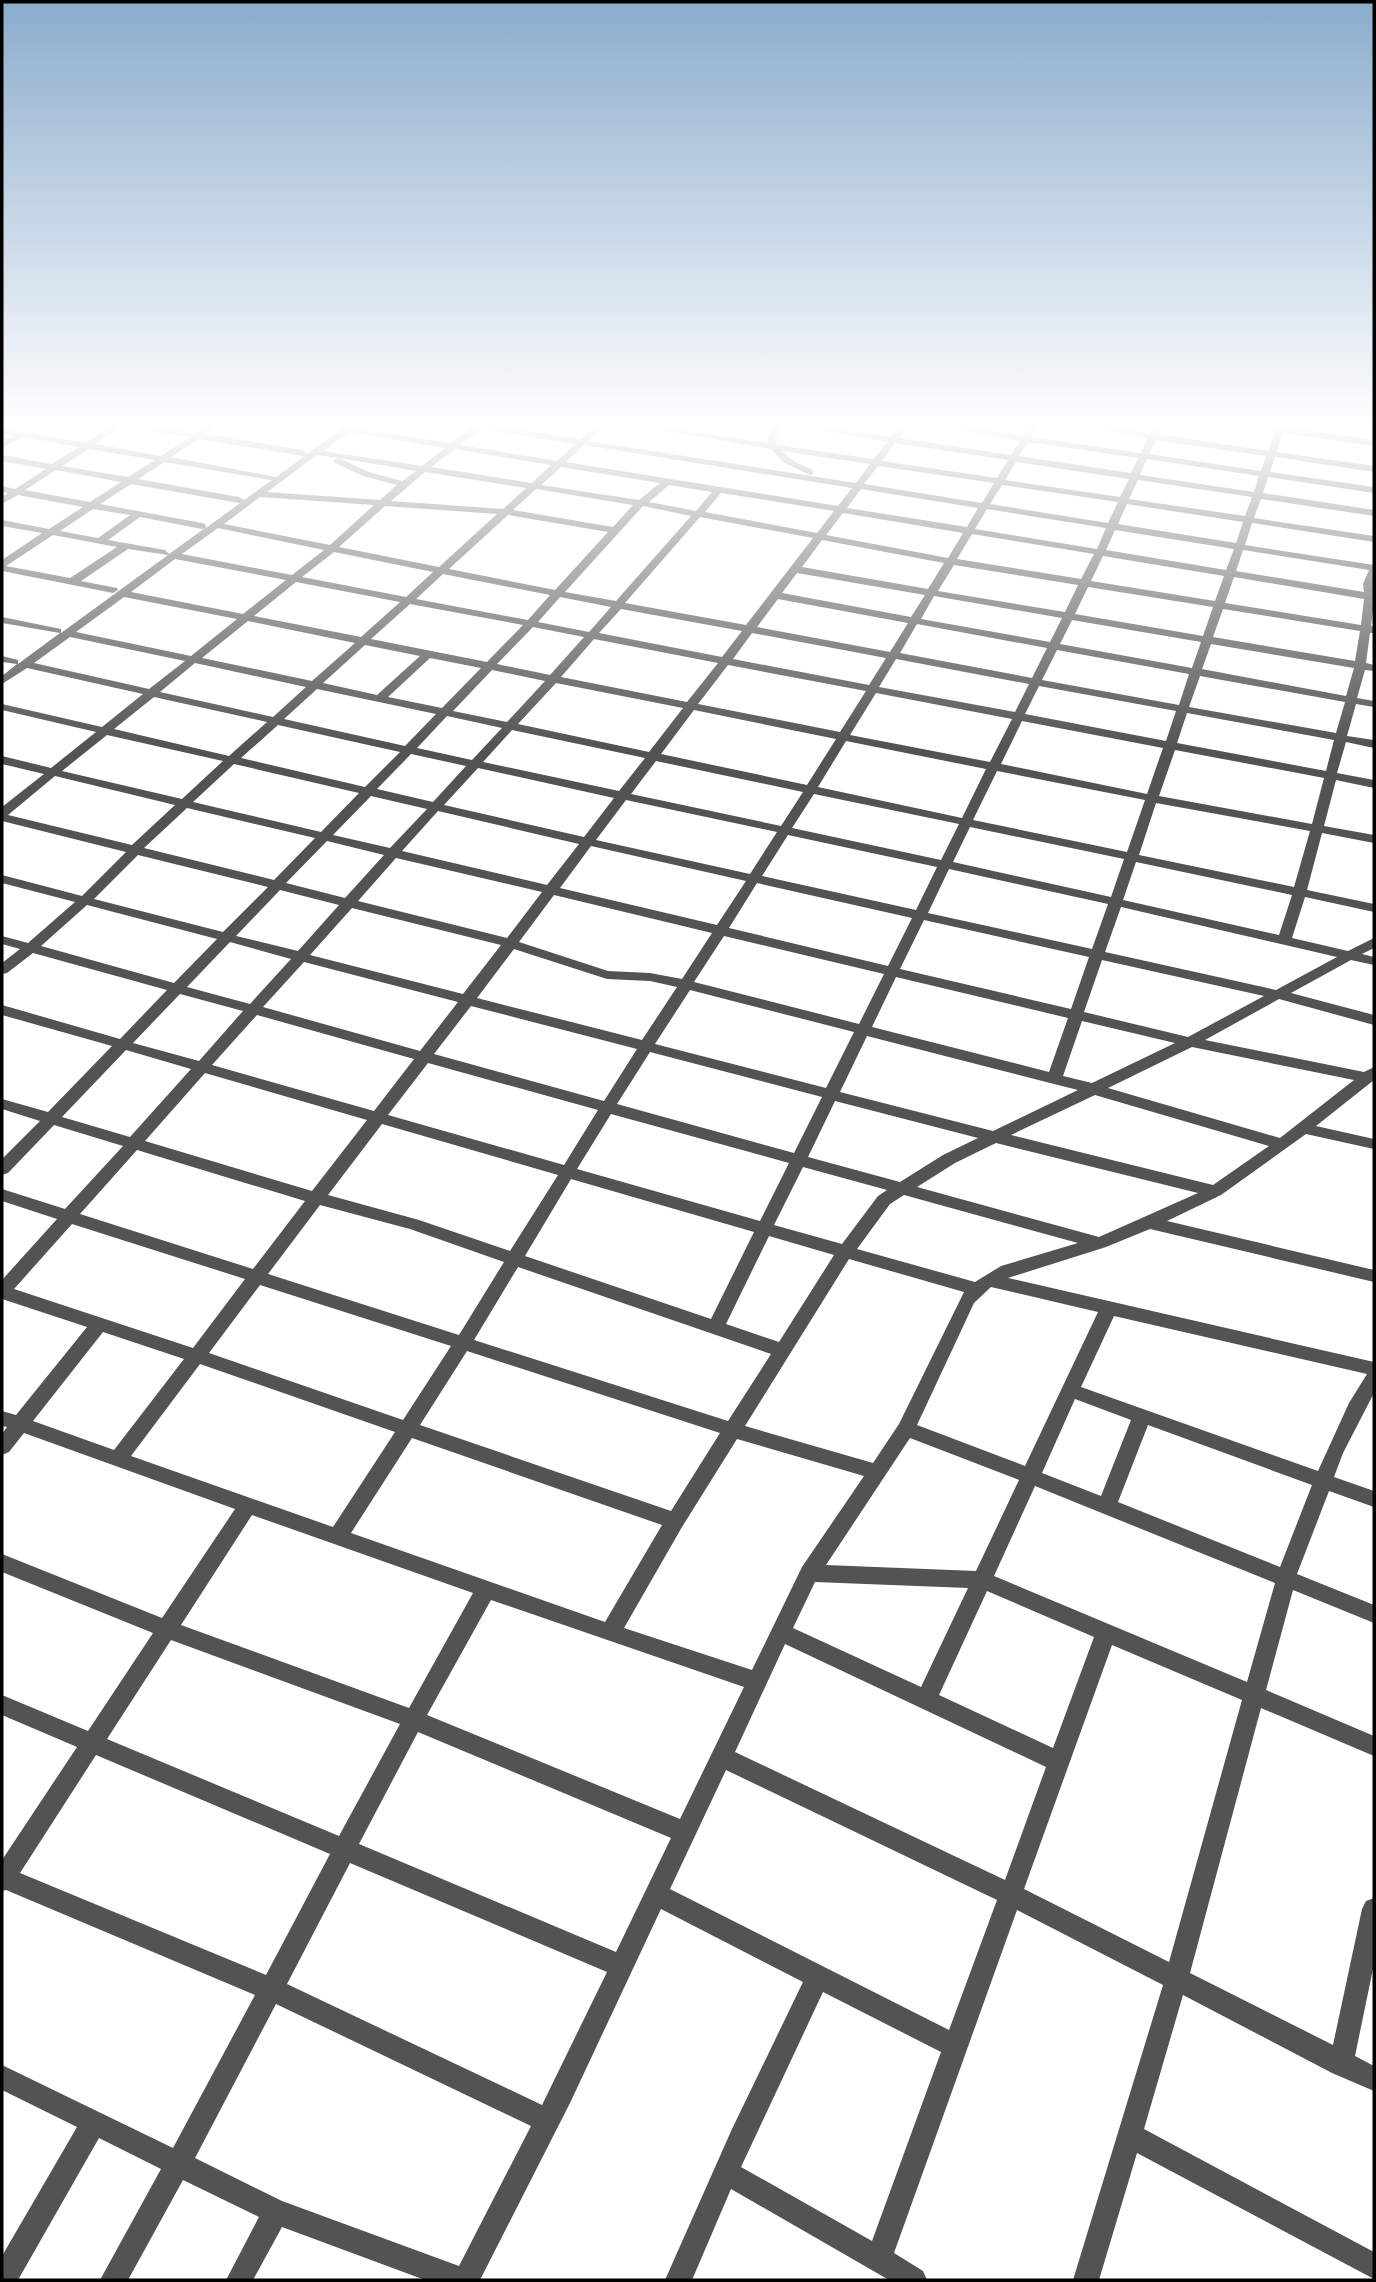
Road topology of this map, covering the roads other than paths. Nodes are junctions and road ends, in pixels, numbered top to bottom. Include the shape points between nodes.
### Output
1 (47, 533) edge
2 (57, 533) edge
3 (111, 533) edge
4 (193, 533) edge
5 (203, 533) edge
6 (252, 533) edge
7 (349, 533) edge
8 (483, 533) edge
9 (613, 533) edge
10 (682, 533) edge
11 (800, 533) edge
12 (821, 533) edge
13 (966, 533) edge
14 (989, 533) edge
15 (1107, 533) edge
16 (1158, 533) edge
17 (1243, 533) edge
18 (1337, 533) edge
19 (818, 537) junction
20 (1374, 539) edge
21 (100, 541) junction
22 (126, 546) junction
23 (1239, 546) junction
24 (331, 550) junction
25 (1100, 552) junction
26 (169, 554) junction
27 (949, 561) junction
28 (2, 566) edge
29 (793, 569) junction
30 (1374, 570) edge
31 (440, 571) junction
32 (1230, 572) junction
33 (293, 579) junction
34 (72, 582) junction
35 (1083, 582) junction
36 (117, 592) junction
37 (929, 593) junction
38 (559, 594) junction
39 (773, 595) junction
40 (1372, 597) edge
41 (407, 601) junction
42 (1218, 604) junction
43 (618, 605) junction
44 (1067, 617) junction
45 (245, 618) junction
46 (2, 620) edge
47 (912, 620) junction
48 (1000, 620) junction
49 (530, 624) junction
50 (749, 629) junction
51 (1369, 629) edge
52 (62, 632) junction
53 (591, 636) junction
54 (1206, 639) junction
55 (363, 642) junction
56 (1054, 645) junction
57 (428, 654) junction
58 (891, 655) junction
59 (192, 660) junction
60 (725, 661) junction
61 (13, 662) edge
62 (488, 666) junction
63 (1360, 666) junction
64 (1374, 668) edge
65 (2, 671) edge
66 (1196, 671) junction
67 (553, 679) junction
68 (2, 681) edge
69 (1035, 682) junction
70 (314, 687) junction
71 (871, 689) junction
72 (151, 693) junction
73 (379, 699) junction
74 (1352, 700) junction
75 (1374, 704) edge
76 (691, 707) junction
77 (2, 708) edge
78 (1183, 709) junction
79 (445, 712) junction
80 (1017, 717) junction
81 (276, 722) junction
82 (510, 726) junction
83 (103, 731) junction
84 (842, 737) junction
85 (1339, 738) junction
86 (1374, 744) edge
87 (1170, 746) junction
88 (408, 750) junction
89 (653, 756) junction
90 (2, 760) edge
91 (232, 761) junction
92 (474, 765) junction
93 (993, 766) junction
94 (52, 772) junction
95 (1330, 776) junction
96 (1374, 784) edge
97 (811, 789) junction
98 (368, 790) junction
99 (623, 796) junction
100 (1151, 798) junction
101 (185, 802) junction
102 (436, 806) junction
103 (2, 815) edge
104 (966, 822) junction
105 (1317, 829) junction
106 (782, 831) junction
107 (325, 834) junction
108 (1374, 839) edge
109 (589, 842) junction
110 (134, 850) junction
111 (394, 852) junction
112 (1132, 858) junction
113 (944, 865) junction
114 (753, 878) junction
115 (2, 879) edge
116 (278, 885) junction
117 (551, 888) junction
118 (1300, 891) junction
119 (84, 901) junction
120 (349, 903) junction
121 (1116, 903) junction
122 (1374, 908) edge
123 (920, 915) junction
124 (721, 929) junction
125 (226, 938) junction
126 (2, 940) edge
127 (1284, 941) junction
128 (1374, 942) edge
129 (510, 943) junction
130 (30, 947) junction
131 (1097, 955) junction
132 (1349, 956) junction
133 (300, 957) junction
134 (1374, 961) edge
135 (2, 970) edge
136 (894, 970) junction
137 (688, 985) junction
138 (175, 989) junction
139 (1280, 995) junction
140 (468, 999) junction
141 (2, 1010) edge
142 (252, 1010) junction
143 (1077, 1014) junction
144 (1374, 1020) edge
145 (864, 1031) junction
146 (1190, 1041) junction
147 (120, 1045) junction
148 (647, 1045) junction
149 (422, 1057) junction
150 (201, 1069) junction
151 (1369, 1074) edge
152 (1054, 1079) junction
153 (1090, 1088) junction
154 (833, 1093) junction
155 (2, 1104) edge
156 (608, 1106) junction
157 (49, 1118) junction
158 (374, 1118) junction
159 (1302, 1128) junction
160 (995, 1137) junction
161 (1283, 1144) junction
162 (1374, 1144) edge
163 (134, 1145) junction
164 (800, 1161) junction
165 (2, 1169) edge
166 (570, 1172) junction
167 (901, 1189) junction
168 (1215, 1191) junction
169 (2, 1195) edge
170 (315, 1198) junction
171 (68, 1217) junction
172 (1149, 1223) junction
173 (766, 1227) junction
174 (1100, 1243) junction
175 (845, 1252) junction
176 (514, 1259) junction
177 (1374, 1276) edge
178 (254, 1277) junction
179 (982, 1284) junction
180 (2, 1291) edge
181 (1109, 1308) junction
182 (99, 1324) junction
183 (715, 1328) junction
184 (462, 1344) junction
185 (784, 1351) junction
186 (194, 1355) junction
187 (1374, 1368) edge
188 (1374, 1378) edge
189 (1070, 1390) junction
190 (1142, 1416) junction
191 (10, 1421) edge
192 (405, 1429) junction
193 (906, 1429) junction
194 (734, 1430) junction
195 (2, 1447) edge
196 (118, 1459) junction
197 (877, 1472) junction
198 (1030, 1476) junction
199 (1323, 1481) junction
200 (1374, 1499) edge
201 (248, 1505) junction
202 (1107, 1506) junction
203 (675, 1521) junction
204 (338, 1536) junction
205 (2, 1563) edge
206 (809, 1573) junction
207 (1286, 1578) junction
208 (982, 1580) junction
209 (486, 1589) junction
210 (1374, 1614) edge
211 (167, 1629) junction
212 (780, 1632) junction
213 (1106, 1632) junction
214 (610, 1633) junction
215 (758, 1682) junction
216 (1253, 1695) junction
217 (926, 1699) junction
218 (2, 1705) edge
219 (412, 1719) junction
220 (90, 1742) junction
221 (1374, 1746) edge
222 (721, 1757) junction
223 (1060, 1762) junction
224 (685, 1832) junction
225 (345, 1850) junction
226 (2, 1878) edge
227 (656, 1894) junction
228 (1009, 1894) junction
229 (1374, 1909) edge
230 (622, 1966) junction
231 (818, 1975) junction
232 (1176, 1980) junction
233 (273, 1990) junction
234 (955, 2046) junction
235 (1341, 2064) junction
236 (2, 2077) edge
237 (1374, 2079) edge
238 (94, 2121) junction
239 (547, 2122) junction
240 (1129, 2135) junction
241 (180, 2164) junction
242 (726, 2172) junction
243 (276, 2213) junction
244 (878, 2260) junction
245 (1374, 2266) edge
246 (3, 2280) edge
247 (113, 2280) edge
248 (239, 2280) edge
249 (460, 2280) edge
250 (466, 2280) edge
251 (678, 2280) edge
252 (914, 2280) edge
253 (1086, 2280) edge

1 - 28 street
2 - 21 street
3 - 21 street
4 - 26 street
5 - 26 street
6 - 24 street
7 - 24 street
8 - 31 street
9 - 38 street
10 - 43 street
11 - 19 street
12 - 19 street
13 - 27 street
14 - 25 street
15 - 25 street
16 - 23 street
17 - 23 street
18 - 20 street
19 - 27 street
19 - 29 street
21 - 22 street
22 - 26 street
22 - 34 street
23 - 30 street
23 - 32 street
24 - 31 street
24 - 33 street
25 - 32 street
25 - 35 street
26 - 33 street
26 - 36 street
27 - 35 street
27 - 37 street
28 - 34 street
29 - 37 street
29 - 39 street
30 - 40 street via 1368,584
31 - 38 street
31 - 41 street
32 - 40 street
32 - 42 street
33 - 41 street
33 - 45 street
34 - 36 street
35 - 42 street
35 - 44 street
36 - 45 street
36 - 52 street
37 - 47 street
37 - 48 street
38 - 43 street
38 - 49 street
39 - 47 street
39 - 50 street
40 - 51 street
41 - 49 street
41 - 55 street
42 - 51 street
42 - 54 street
43 - 50 street
43 - 53 street
44 - 48 street
44 - 54 street
44 - 56 street
45 - 55 street
45 - 59 street
46 - 52 street
47 - 48 street
47 - 58 street
48 - 56 street
49 - 53 street
49 - 62 street
50 - 58 street
50 - 60 street
51 - 63 street
52 - 59 street
52 - 61 street
53 - 60 street
53 - 67 street
54 - 63 street
54 - 66 street
55 - 57 street
55 - 70 street
56 - 66 street
56 - 69 street
57 - 62 street
57 - 73 street
58 - 69 street
58 - 71 street
59 - 70 street
59 - 72 street
60 - 71 street
60 - 76 street
61 - 65 street
61 - 68 street
61 - 72 street
62 - 67 street
62 - 79 street
63 - 64 street
63 - 74 street
66 - 74 street
66 - 78 street
67 - 76 street
67 - 82 street
69 - 78 street
69 - 80 street
70 - 73 street
70 - 81 street
71 - 80 street
71 - 84 street
72 - 81 street
72 - 83 street
73 - 79 street
74 - 75 street
74 - 85 street
76 - 84 street
76 - 89 street
77 - 83 street
78 - 85 street
78 - 87 street
79 - 82 street
79 - 88 street
80 - 87 street
80 - 93 street
81 - 88 street
81 - 91 street
82 - 89 street
82 - 92 street
83 - 91 street
83 - 94 street
84 - 93 street
84 - 97 street
85 - 86 street
85 - 95 street
87 - 95 street
87 - 100 street
88 - 92 street
88 - 98 street
89 - 97 street
89 - 99 street
90 - 94 street
91 - 98 street
91 - 101 street
92 - 99 street
92 - 102 street
93 - 100 street
93 - 104 street
94 - 101 street
94 - 103 street
95 - 96 street
95 - 105 street
97 - 104 street
97 - 106 street
98 - 102 street
98 - 107 street
99 - 106 street
99 - 109 street
100 - 105 street
100 - 112 street
101 - 107 street
101 - 110 street
102 - 109 street
102 - 111 street
103 - 110 street
104 - 112 street
104 - 113 street
105 - 108 street
105 - 118 street
106 - 113 street
106 - 114 street
107 - 111 street
107 - 116 street
109 - 114 street
109 - 117 street
110 - 116 street
110 - 119 street
111 - 117 street
111 - 120 street
112 - 118 street
112 - 121 street
113 - 121 street
113 - 123 street
114 - 123 street
114 - 124 street
115 - 119 street
116 - 120 street
116 - 125 street
117 - 124 street
117 - 129 street
118 - 122 street
118 - 127 street
119 - 125 street
119 - 130 street
120 - 129 street
120 - 133 street
121 - 127 street
121 - 131 street
123 - 131 street
123 - 136 street
124 - 136 street
124 - 137 street
125 - 133 street
125 - 138 street
126 - 130 street
127 - 132 street
128 - 132 street
129 - 137 street via 607,975
129 - 140 street
130 - 135 street
130 - 138 street
131 - 139 street
131 - 143 street
132 - 134 street
132 - 139 street
133 - 140 street
133 - 142 street
136 - 143 street
136 - 145 street
137 - 145 street
137 - 148 street
138 - 142 street
138 - 147 street
139 - 144 street
139 - 146 street
140 - 148 street
140 - 149 street
141 - 147 street
142 - 149 street
142 - 150 street
143 - 146 street
143 - 152 street
145 - 152 street
145 - 154 street
146 - 151 street
146 - 153 street
147 - 150 street
147 - 157 street
148 - 154 street
148 - 156 street
149 - 156 street
149 - 158 street
150 - 158 street
150 - 163 street
151 - 159 street
152 - 153 street
153 - 160 street
153 - 161 street
154 - 160 street
154 - 164 street
155 - 157 street
156 - 164 street
156 - 166 street
157 - 163 street
157 - 165 street
158 - 166 street
158 - 170 street
159 - 161 street
159 - 162 street
160 - 167 street
160 - 168 street
161 - 168 street
163 - 170 street
163 - 171 street
164 - 167 street
164 - 173 street
166 - 173 street
166 - 176 street
167 - 174 street
167 - 175 street via 884,1200
168 - 172 street
169 - 171 street
170 - 176 street via 413,1224
170 - 178 street
171 - 178 street
171 - 180 street
172 - 174 street
172 - 177 street
173 - 175 street
173 - 183 street
174 - 179 street via 1007,1271
175 - 179 street
175 - 185 street
176 - 183 street
176 - 184 street
178 - 184 street
178 - 186 street
179 - 181 street
179 - 193 street via 957,1317
180 - 182 street
181 - 187 street
181 - 189 street
182 - 186 street
182 - 191 street
183 - 185 street
184 - 192 street
184 - 194 street
185 - 194 street
186 - 192 street
186 - 196 street
188 - 199 street
189 - 190 street
189 - 198 street
190 - 199 street
190 - 202 street
191 - 195 street
191 - 196 street
192 - 203 street
192 - 204 street
193 - 197 street
193 - 198 street
194 - 197 street
194 - 203 street
196 - 201 street
197 - 206 street
198 - 202 street
198 - 208 street
199 - 200 street
199 - 207 street
201 - 204 street
201 - 211 street
202 - 207 street
203 - 214 street
204 - 209 street
205 - 211 street
206 - 208 street
206 - 212 street
207 - 210 street
207 - 216 street
208 - 213 street
208 - 217 street
209 - 214 street
209 - 219 street
211 - 219 street
211 - 220 street
212 - 215 street
212 - 217 street
213 - 216 street
213 - 223 street
214 - 215 street
215 - 222 street
216 - 221 street
216 - 232 street
217 - 223 street
218 - 220 street
219 - 224 street
219 - 225 street
220 - 225 street
220 - 226 street
222 - 224 street
222 - 228 street
223 - 228 street
224 - 227 street
225 - 230 street
225 - 233 street
226 - 233 street
227 - 230 street
227 - 231 street
228 - 232 street
228 - 234 street
229 - 235 street
230 - 239 street
231 - 234 street
231 - 242 street
232 - 235 street
232 - 240 street
233 - 239 street
233 - 241 street
234 - 244 street
235 - 237 street
236 - 238 street
238 - 241 street
238 - 246 street
239 - 250 street
240 - 245 street
240 - 253 street
241 - 243 street
241 - 247 street
242 - 244 street
242 - 251 street
243 - 248 street
243 - 249 street
244 - 252 street

